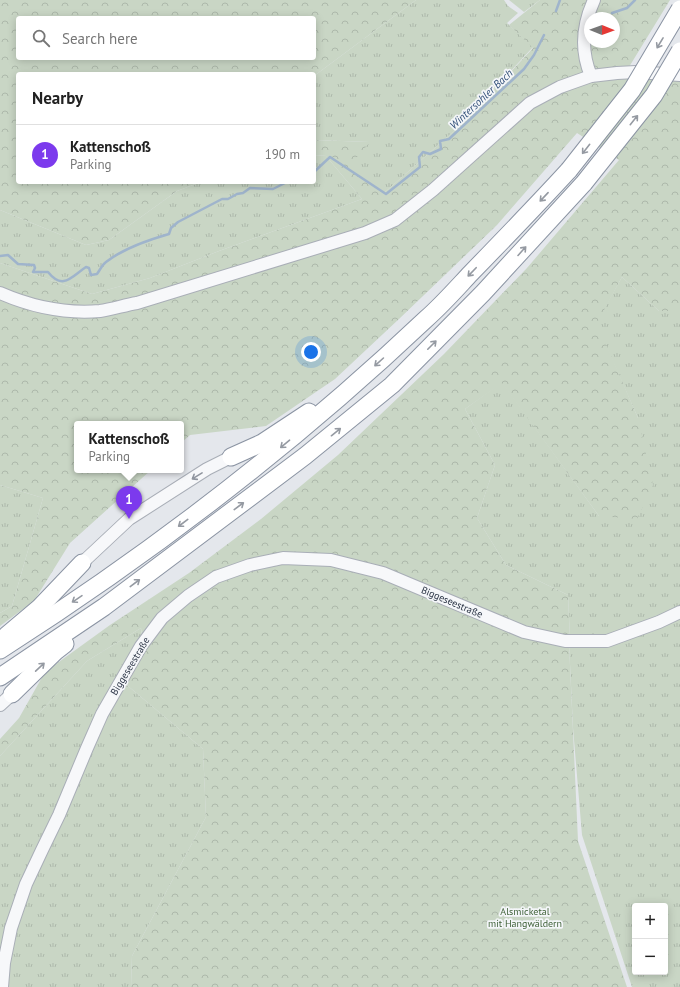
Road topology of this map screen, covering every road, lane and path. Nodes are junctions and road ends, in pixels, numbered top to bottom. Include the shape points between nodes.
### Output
1 (594, 0) edge
2 (680, 9) edge
3 (680, 51) edge
4 (680, 75) edge
5 (591, 76) junction
6 (0, 293) edge
7 (337, 401) junction
8 (231, 457) joint
9 (82, 563) joint
10 (104, 607) junction
11 (680, 612) edge
12 (0, 640) edge
13 (0, 650) edge
14 (0, 677) edge
15 (6, 700) edge
16 (2, 987) edge

1 - 5 street via 586,18 583,35 585,58
2 -> 7 highway, bridge via 632,90 569,170 428,318
10 -> 3 highway, bridge via 306,456 392,385 483,293 584,183 654,96
4 - 5 street via 636,72
5 - 6 street via 560,87 530,104 408,210 395,220 365,233 137,303 102,310 57,310 17,301
7 - 8 highway via 315,408 262,443
7 -> 13 highway via 247,475 170,533
8 -> 9 street via 207,469 129,519
9 - 12 highway via 39,608
10 - 14 highway
15 -> 10 highway via 56,651 81,633
11 - 16 street, Biggeseestraße via 607,641 565,641 524,632 383,573 331,560 283,558 250,565 216,577 162,618 141,646 102,714 26,884 12,928 4,963

